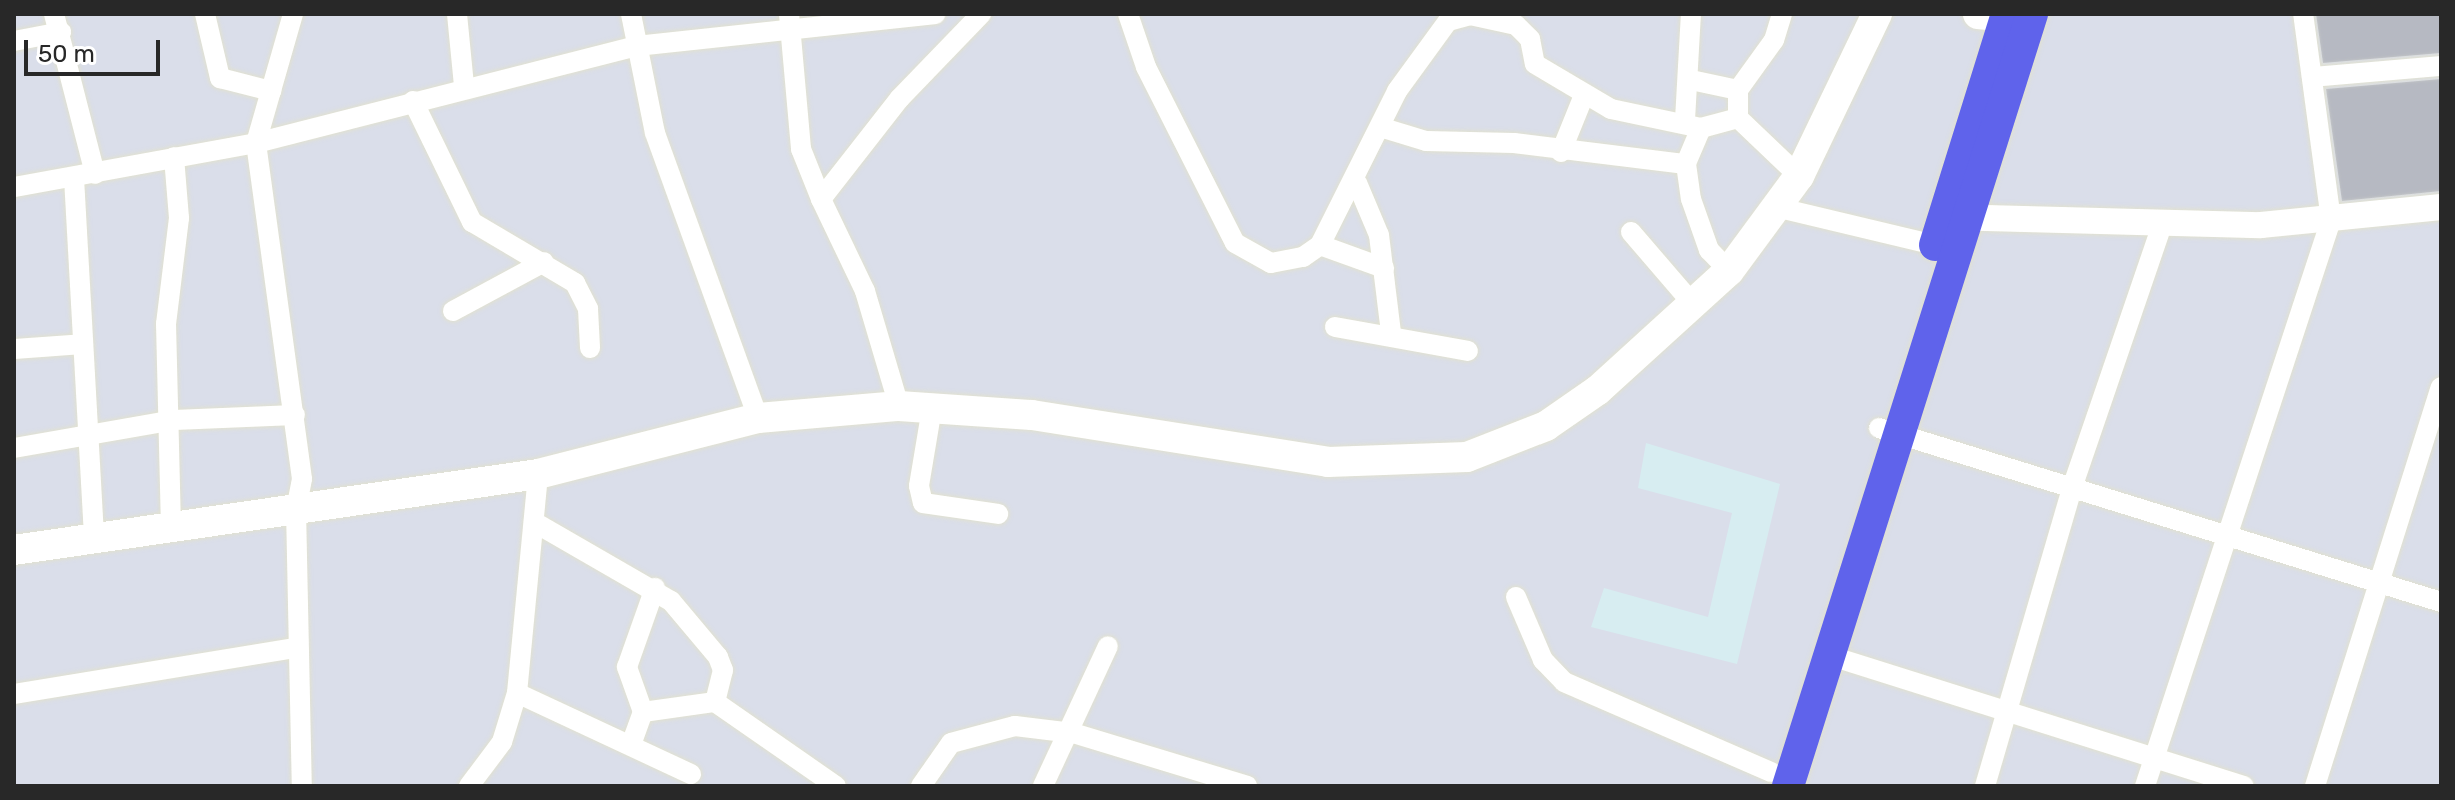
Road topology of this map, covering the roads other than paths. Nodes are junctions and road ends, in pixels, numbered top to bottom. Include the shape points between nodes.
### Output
1 (205, 14) edge
2 (293, 14) edge
3 (457, 14) edge
4 (631, 14) edge
5 (935, 14) edge
6 (981, 14) edge
7 (1128, 14) edge
8 (1691, 14) edge
9 (1782, 14) edge
10 (1877, 14) edge
11 (2303, 14) edge
12 (2006, 15) edge
13 (788, 21) edge
14 (58, 23) edge
15 (14, 41) edge
16 (637, 46) junction
17 (2441, 66) edge
18 (2312, 77) junction
19 (1691, 80) junction
20 (464, 86) junction
21 (1738, 90) junction
22 (271, 91) junction
23 (1584, 95) junction
24 (413, 101) junction
25 (1738, 118) junction
26 (1693, 124) junction
27 (1380, 127) junction
28 (256, 143) junction
29 (1561, 152) junction
30 (174, 157) junction
31 (1686, 164) junction
32 (95, 174) junction
33 (1799, 176) junction
34 (74, 178) junction
35 (1357, 183) junction
36 (14, 187) edge
37 (821, 199) junction
38 (2441, 207) edge
39 (1780, 208) junction
40 (2331, 220) junction
41 (2162, 225) junction
42 (1949, 227) junction
43 (1631, 232) dead end
44 (1320, 245) junction
45 (544, 262) junction
46 (1384, 268) junction
47 (1729, 271) junction
48 (1693, 304) junction
49 (453, 311) dead end
50 (1335, 327) dead end
51 (1391, 333) junction
52 (83, 344) junction
53 (590, 348) dead end
54 (14, 349) edge
55 (1468, 351) dead end
56 (2441, 387) edge
57 (899, 406) junction
58 (932, 408) junction
59 (295, 415) junction
60 (758, 418) junction
61 (174, 420) junction
62 (1889, 431) junction
63 (88, 435) junction
64 (14, 448) edge
65 (538, 474) junction
66 (2073, 485) junction
67 (296, 509) junction
68 (998, 514) dead end
69 (534, 522) junction
70 (171, 528) junction
71 (94, 539) junction
72 (2226, 539) junction
73 (14, 550) edge
74 (2378, 584) junction
75 (655, 588) junction
76 (1516, 597) dead end
77 (2441, 602) edge
78 (1108, 646) dead end
79 (296, 648) junction
80 (1828, 655) junction
81 (517, 693) junction
82 (14, 694) edge
83 (715, 702) junction
84 (2008, 711) junction
85 (643, 712) junction
86 (1073, 733) junction
87 (632, 742) junction
88 (2154, 759) junction
89 (691, 774) dead end
90 (1775, 781) edge
91 (302, 786) edge
92 (469, 786) edge
93 (836, 786) edge
94 (921, 786) edge
95 (1043, 786) edge
96 (1247, 786) edge
97 (1985, 786) edge
98 (2145, 786) edge
99 (2244, 786) edge
100 (2315, 786) edge

1 - 22 street via 220,78
2 - 22 street
3 - 20 street
4 - 16 street
5 - 13 street
6 - 37 street via 900,98
7 - 44 street via 1146,67 1235,243 1271,263 1303,257
8 - 19 street
9 - 21 street via 1774,40
10 - 33 main road
11 - 18 street
12 - 42 main road
13 - 16 street
13 - 37 street via 801,149
14 - 15 street
14 - 32 street
16 - 20 street
16 - 60 street via 655,133
17 - 18 street
18 - 40 street
19 - 21 street
19 - 26 street
20 - 24 street
21 - 25 street
22 - 28 street
23 - 26 street via 1611,109
23 - 27 street via 1535,64 1527,32 1470,15 1436,31
23 - 29 street
24 - 28 street
24 - 45 street via 472,222
25 - 26 street
25 - 33 street
26 - 31 street
27 - 29 street via 1426,141
27 - 35 street
28 - 30 street
28 - 59 street
29 - 31 street
30 - 32 street
30 - 61 street via 179,218 166,324
31 - 47 street via 1699,230
32 - 34 street
33 - 39 main road
34 - 36 street
34 - 52 street
35 - 44 street
35 - 46 street via 1379,235
37 - 57 street via 865,291
38 - 40 street
39 - 42 street
39 - 47 main road
40 - 41 street
40 - 72 street
41 - 42 street
41 - 66 street
42 - 62 main road
43 - 48 street
44 - 46 street
45 - 49 street
45 - 53 street via 584,297
46 - 51 street
47 - 48 main road
48 - 58 main road via 1647,350 1546,426 1467,457 1328,462 1032,415
50 - 51 street
51 - 55 street
52 - 54 street
52 - 63 street
56 - 74 street
57 - 58 main road
57 - 60 main road
58 - 68 street via 919,486 923,503
59 - 61 street
59 - 67 street via 302,479
60 - 65 main road
61 - 63 street
61 - 70 street
62 - 66 street
62 - 80 main road
62 - 90 main road
63 - 64 street
63 - 71 street
65 - 67 main road
65 - 69 street
66 - 72 street
66 - 84 street
67 - 70 main road
67 - 79 street
69 - 75 street
69 - 81 street
70 - 71 main road
71 - 73 main road
72 - 74 street
72 - 88 street
74 - 77 street
74 - 100 street
75 - 83 street via 718,657 723,670
75 - 85 street via 627,667
76 - 90 street via 1543,660 1564,682
78 - 86 street
79 - 82 street
79 - 91 street
80 - 84 street
80 - 90 main road
81 - 87 street
81 - 92 street via 502,742
83 - 85 street
83 - 93 street
84 - 88 street
84 - 97 street
85 - 87 street
86 - 94 street via 1015,726 966,737 937,754
86 - 95 street
86 - 96 street
87 - 89 street
88 - 98 street
88 - 99 street

